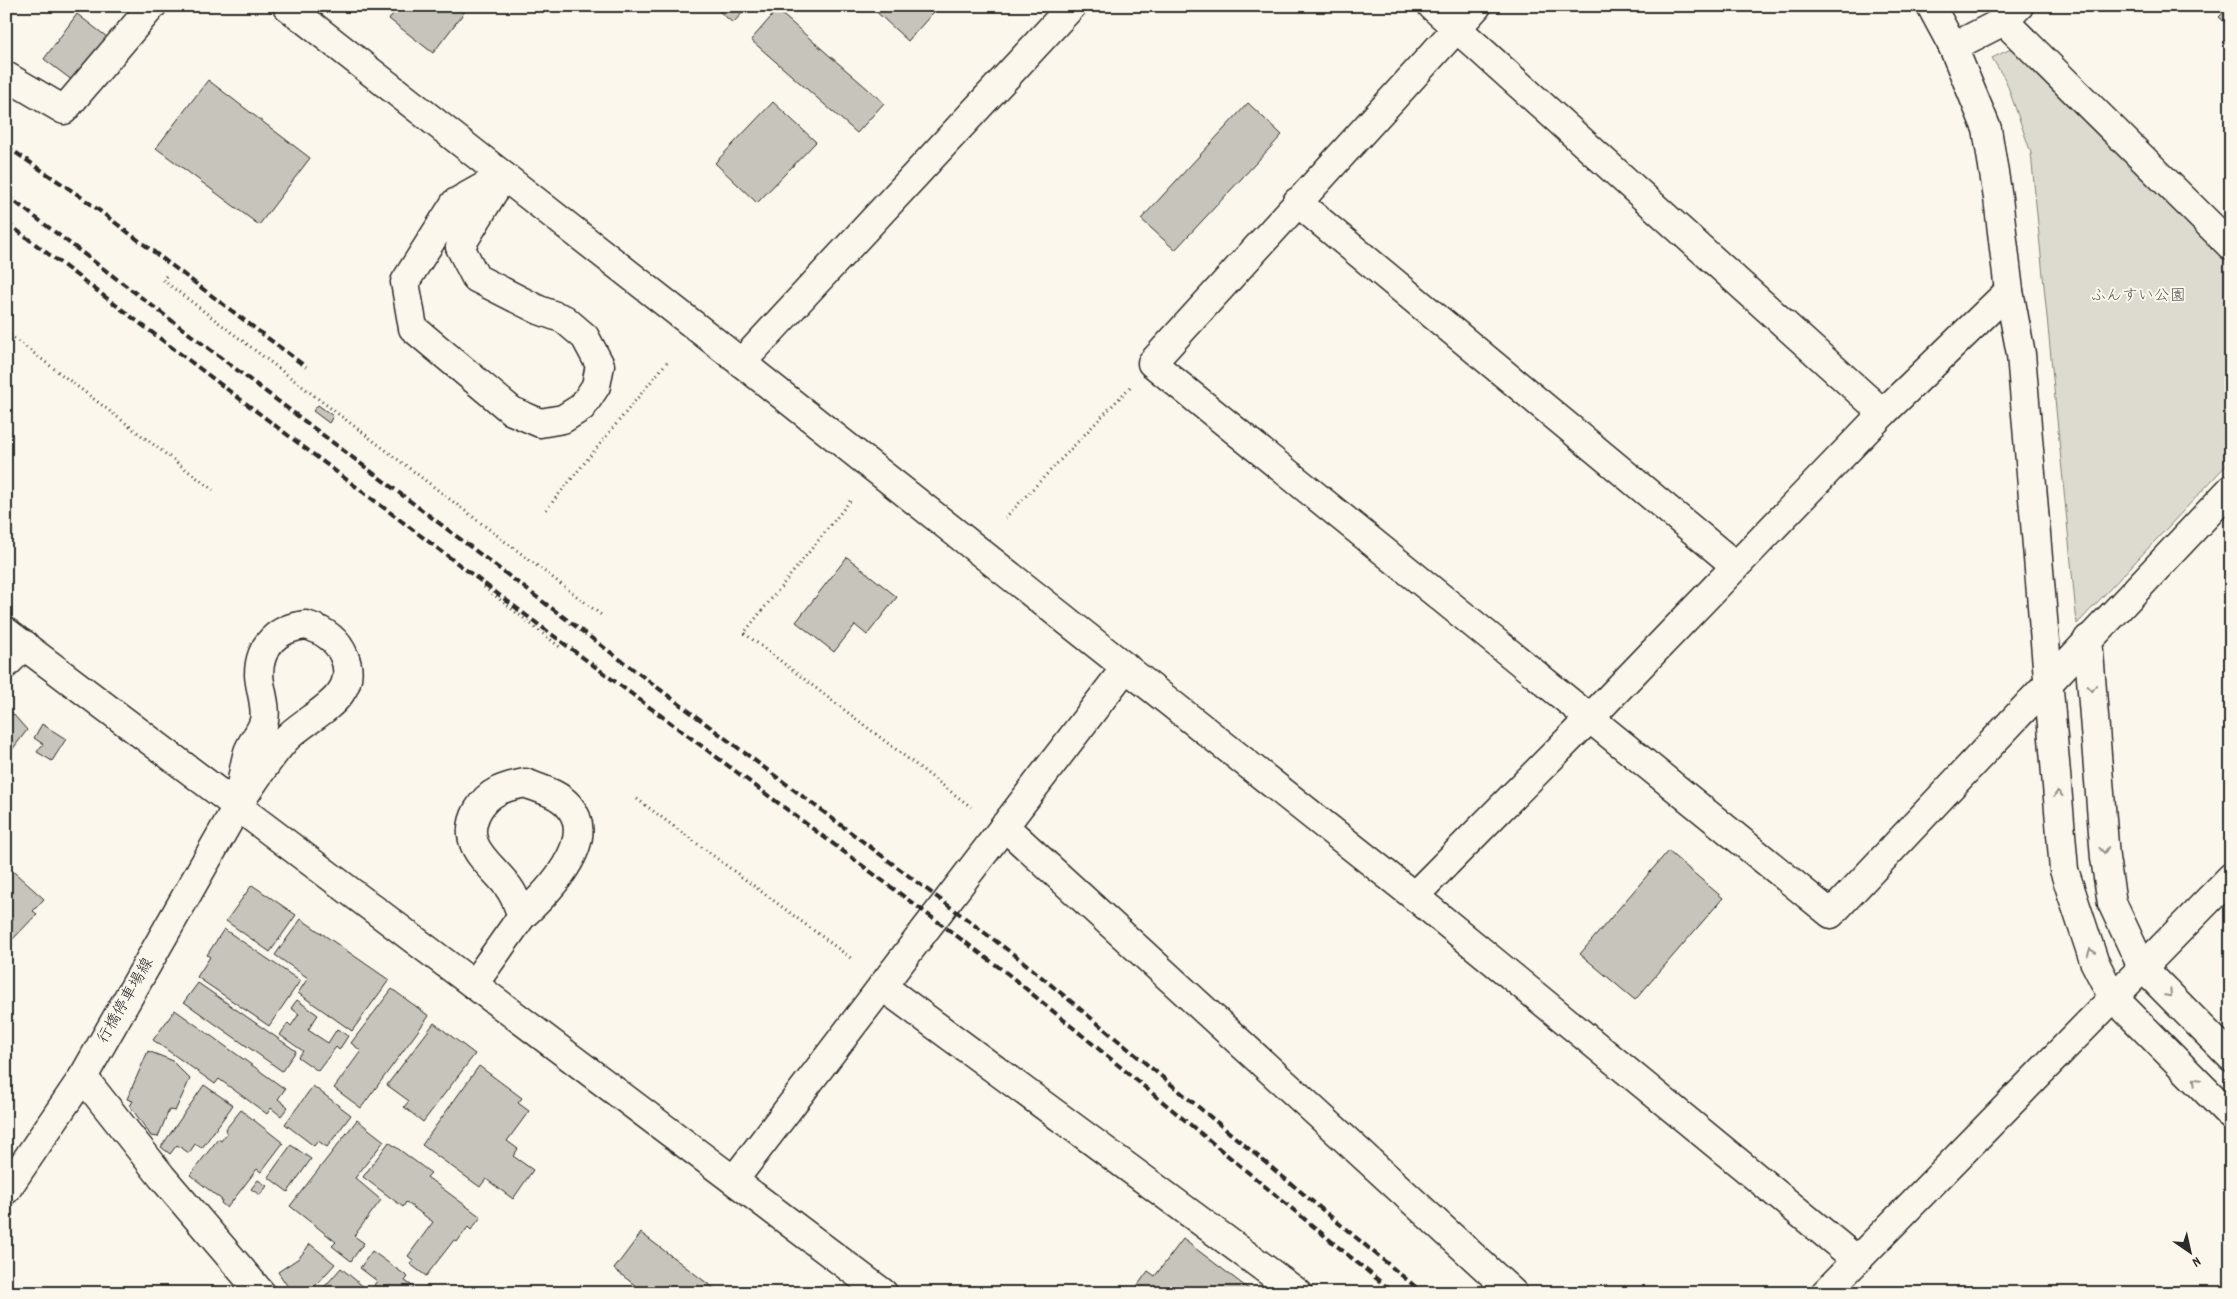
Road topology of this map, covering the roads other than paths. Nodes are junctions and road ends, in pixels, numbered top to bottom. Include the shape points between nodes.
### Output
1 (152, 6) edge
2 (287, 6) edge
3 (1072, 6) edge
4 (1432, 6) edge
5 (1477, 6) edge
6 (1931, 6) edge
7 (2012, 13) edge
8 (1456, 29) junction
9 (1953, 48) junction
10 (6, 76) edge
11 (503, 176) junction
12 (1297, 202) junction
13 (2231, 246) edge
14 (2009, 291) junction
15 (741, 363) junction
16 (1884, 413) junction
17 (2231, 489) edge
18 (1736, 566) junction
19 (16, 639) edge
20 (2088, 639) junction
21 (6, 664) edge
22 (1126, 667) junction
23 (2048, 681) junction
24 (1589, 719) junction
25 (238, 805) junction
26 (1004, 826) junction
27 (2231, 876) edge
28 (1414, 896) junction
29 (522, 916) junction
30 (2142, 967) junction
31 (474, 984) junction
32 (882, 986) junction
33 (2112, 996) junction
34 (2231, 1057) edge
35 (83, 1077) junction
36 (2231, 1116) edge
37 (734, 1180) junction
38 (6, 1190) edge
39 (1857, 1260) junction
40 (261, 1293) edge
41 (883, 1293) edge
42 (1298, 1293) edge
43 (1513, 1293) edge
44 (1825, 1293) edge

1 - 10 street via 64,110
2 - 11 street
3 - 15 street
4 - 8 street
5 - 8 street
6 - 9 street
7 - 9 street
7 - 13 street
8 - 12 street
8 - 16 street
9 - 14 street via 1987,129
11 - 11 street via 460,247 476,278 564,319 585,337 600,364 596,386 582,407 563,419 540,423 512,411 413,328 405,282 455,203
11 - 15 street
12 - 18 street
12 - 24 street via 1152,363
14 - 16 street
14 - 23 street via 2021,354
15 - 22 street
16 - 18 street
17 - 20 street
18 - 24 street
19 - 21 street
19 - 25 street
20 - 23 street
20 -> 30 street via 2112,903
22 - 26 street
22 - 28 street
23 - 24 street via 1831,914
33 -> 23 street via 2094,961 2064,870
24 - 28 street
25 - 25 street via 249,751 263,726 265,714 260,675 264,649 282,631 293,626 319,629 341,649 346,661 342,691 330,706 286,739
25 - 31 street
25 - 35 street, 行橋停車場線
26 - 32 street
26 - 43 street
27 - 30 street
28 - 39 street
29 - 29 street via 511,891 483,862 472,837 473,819 482,803 499,788 525,783 555,795 569,806 579,821 572,854 545,894
29 - 31 street
30 - 33 street
30 -> 34 street
31 - 37 street
32 - 37 street
32 - 42 street
36 -> 33 street
33 - 39 street
35 - 38 street, 行橋停車場線
35 - 40 street via 162,1177
37 - 41 street
39 - 44 street

